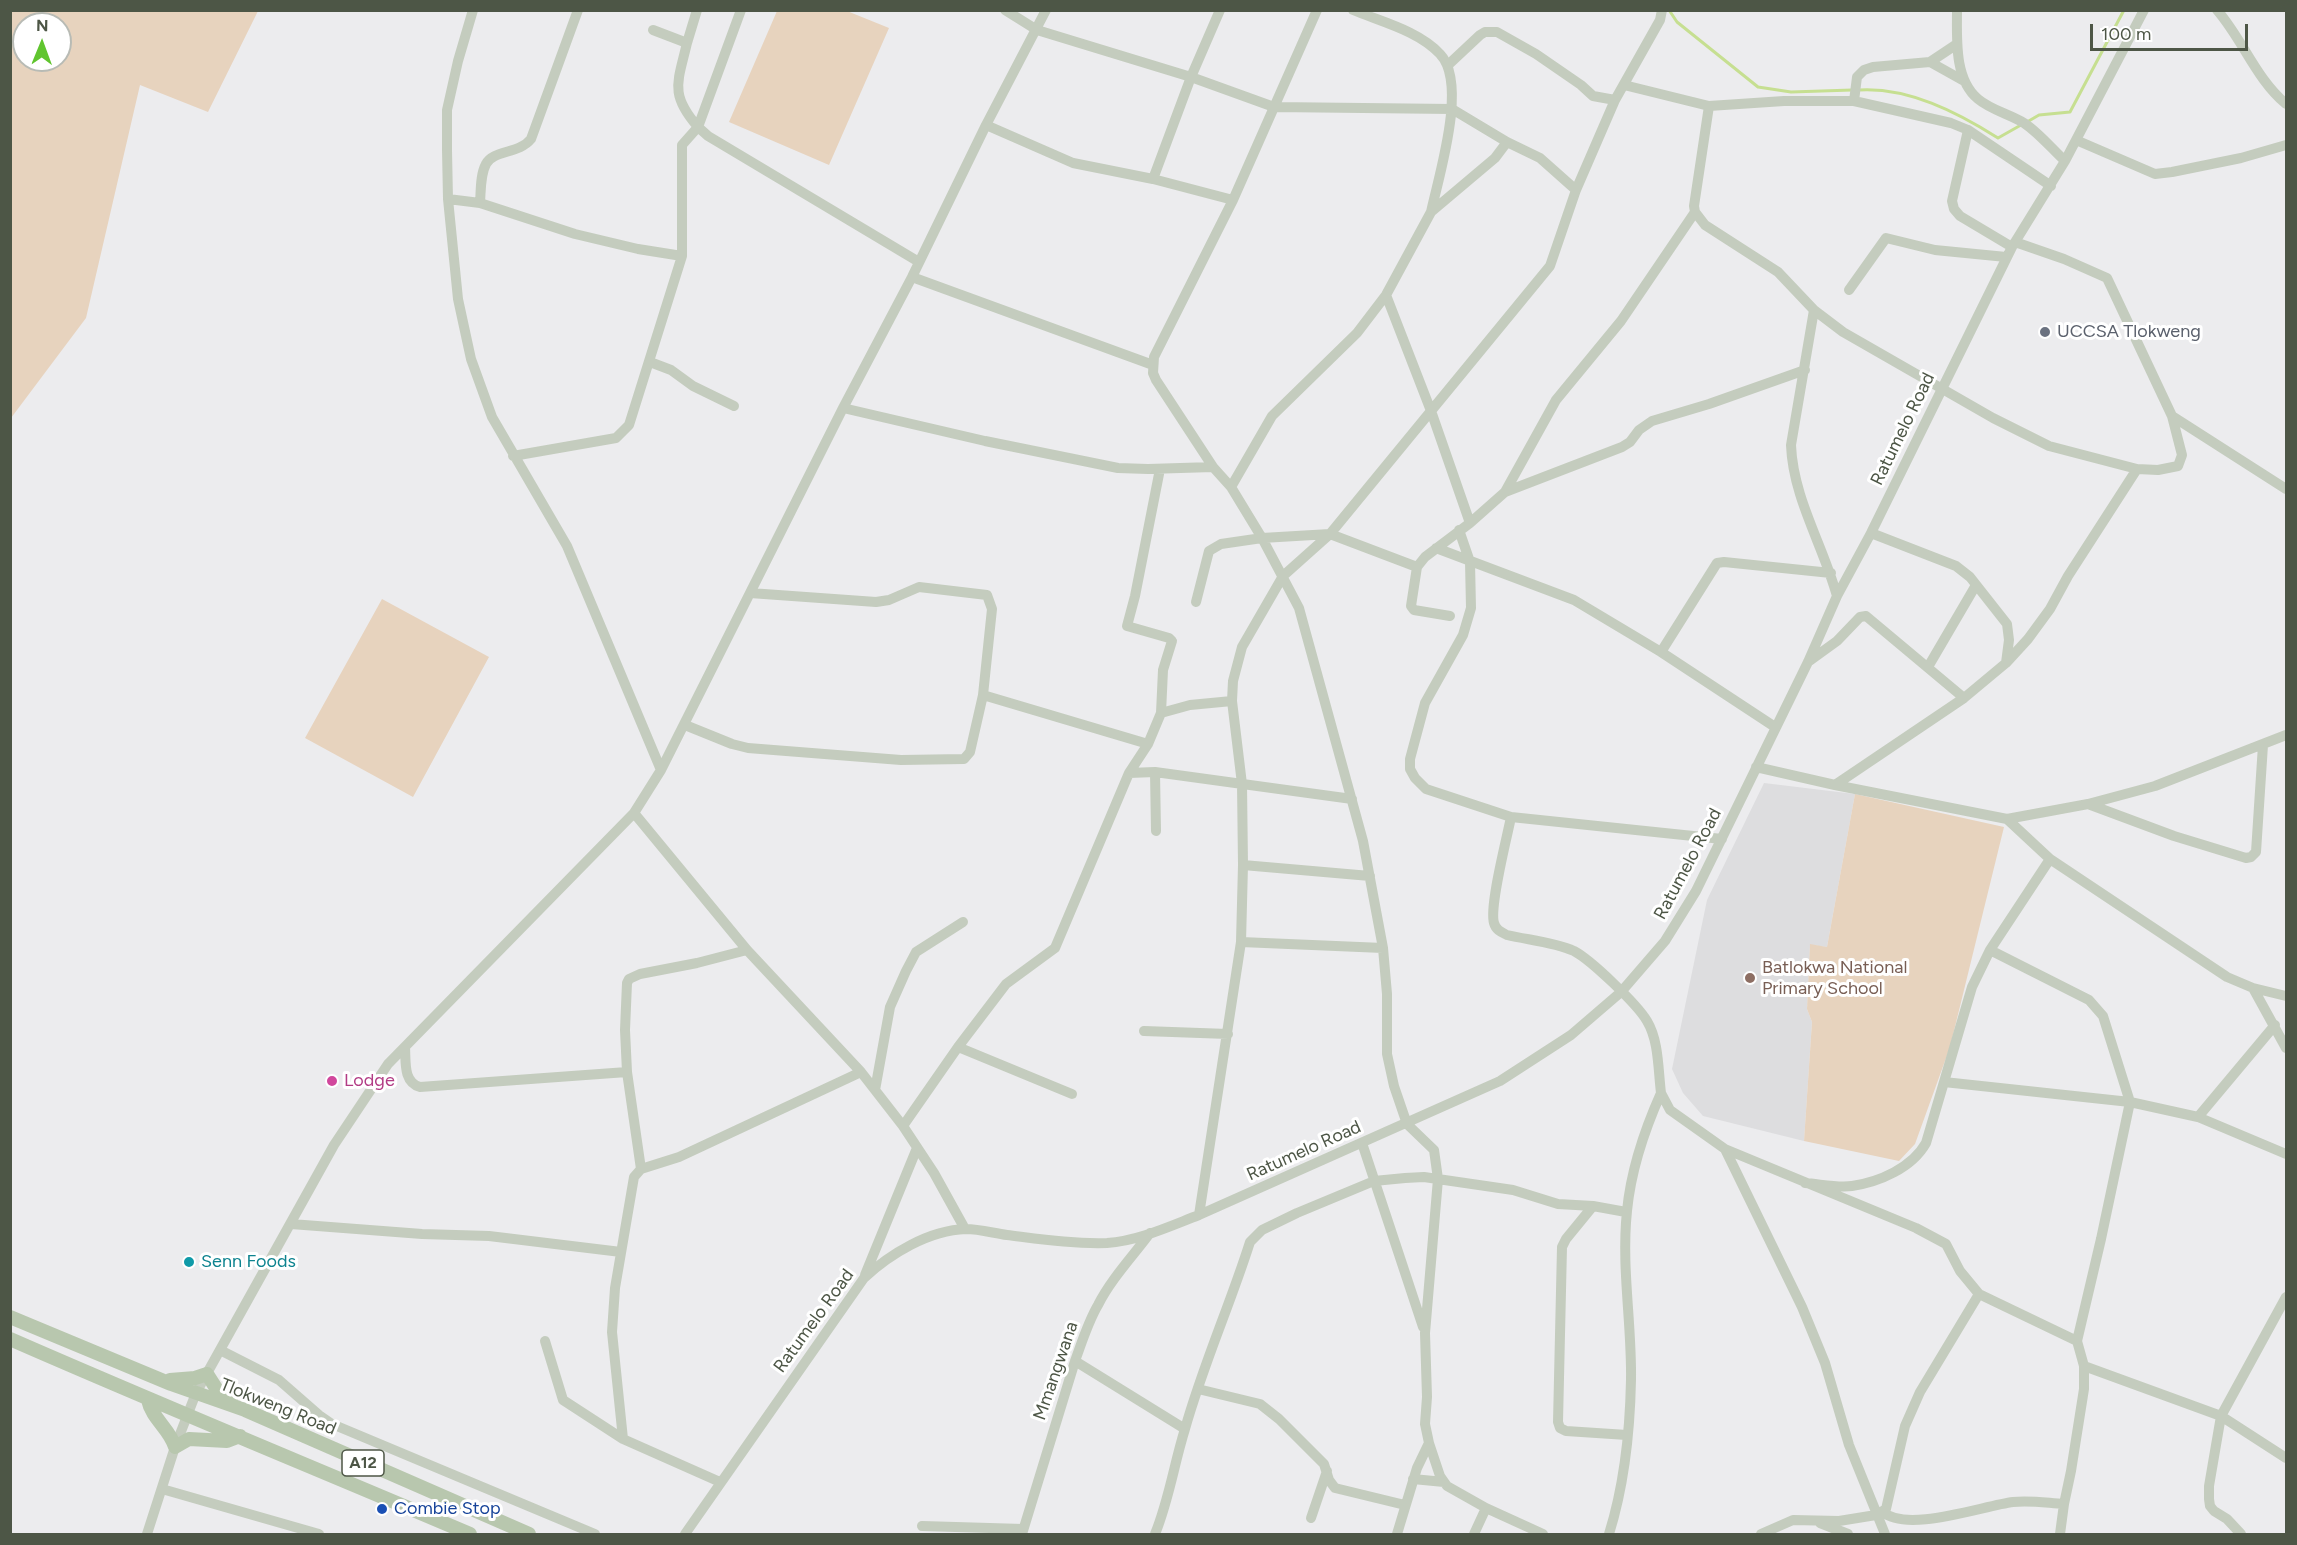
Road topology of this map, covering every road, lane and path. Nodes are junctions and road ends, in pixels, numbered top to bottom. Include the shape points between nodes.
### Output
1 (473, 10) edge
2 (578, 10) edge
3 (697, 10) edge
4 (741, 10) edge
5 (1005, 10) edge
6 (1046, 10) edge
7 (1220, 10) edge
8 (1317, 10) edge
9 (1353, 10) edge
10 (1662, 10) edge
11 (1957, 10) edge
12 (2144, 10) edge
13 (2217, 10) edge
14 (653, 30) dead end
15 (1037, 30) junction
16 (687, 43) junction
17 (1958, 44) junction
18 (1930, 62) junction
19 (1448, 65) junction
20 (1191, 78) junction
21 (1964, 81) junction
22 (1624, 85) junction
23 (1615, 100) junction
24 (1854, 100) junction
25 (2286, 104) edge
26 (1709, 106) junction
27 (1274, 107) junction
28 (1452, 109) junction
29 (986, 125) junction
30 (698, 128) junction
31 (1968, 130) junction
32 (2076, 140) junction
33 (1507, 142) junction
34 (2286, 145) edge
35 (2065, 161) junction
36 (1154, 179) junction
37 (2051, 186) junction
38 (1576, 190) junction
39 (448, 199) junction
40 (1233, 200) junction
41 (480, 203) junction
42 (1431, 212) junction
43 (1695, 212) junction
44 (2011, 249) junction
45 (682, 256) junction
46 (919, 262) junction
47 (912, 277) junction
48 (1849, 290) dead end
49 (1386, 295) junction
50 (1815, 310) junction
51 (650, 362) junction
52 (1153, 365) junction
53 (1805, 370) junction
54 (1941, 387) junction
55 (734, 406) dead end
56 (843, 408) junction
57 (1431, 411) junction
58 (2172, 416) junction
59 (513, 456) junction
60 (1213, 467) junction
61 (1160, 469) junction
62 (2138, 469) junction
63 (1231, 487) junction
64 (2286, 489) edge
65 (1505, 492) junction
66 (1470, 523) junction
67 (1459, 530) junction
68 (1871, 533) junction
69 (1330, 534) junction
70 (1262, 538) junction
71 (1436, 548) junction
72 (1470, 562) junction
73 (1417, 567) junction
74 (1831, 573) junction
75 (1283, 576) junction
76 (1976, 585) junction
77 (750, 593) junction
78 (1837, 596) junction
79 (1196, 602) dead end
80 (1450, 616) dead end
81 (1661, 652) junction
82 (1808, 662) junction
83 (2006, 663) junction
84 (1928, 668) junction
85 (983, 695) junction
86 (1964, 698) junction
87 (1232, 701) junction
88 (1161, 713) junction
89 (685, 725) junction
90 (1775, 727) junction
91 (2286, 735) edge
92 (1148, 744) junction
93 (2263, 746) junction
94 (1755, 766) junction
95 (661, 770) junction
96 (1155, 772) junction
97 (1129, 773) junction
98 (1242, 784) junction
99 (1835, 785) junction
100 (1352, 799) junction
101 (2088, 804) junction
102 (634, 813) junction
103 (1511, 817) junction
104 (2007, 819) junction
105 (1156, 831) dead end
106 (1722, 840) junction
107 (2050, 859) junction
108 (1243, 865) junction
109 (1370, 876) junction
110 (963, 922) dead end
111 (1241, 942) junction
112 (1383, 948) junction
113 (747, 950) junction
114 (1990, 950) junction
115 (2253, 988) junction
116 (1621, 992) junction
117 (2286, 996) edge
118 (2275, 1025) junction
119 (1144, 1031) dead end
120 (1228, 1034) junction
121 (405, 1047) junction
122 (958, 1047) junction
123 (2286, 1048) edge
124 (627, 1072) junction
125 (861, 1072) junction
126 (1944, 1082) junction
127 (875, 1090) junction
128 (1661, 1093) junction
129 (1072, 1094) dead end
130 (2130, 1102) junction
131 (2198, 1117) junction
132 (1407, 1124) junction
133 (903, 1126) junction
134 (1362, 1143) junction
135 (916, 1148) junction
136 (1725, 1149) junction
137 (2286, 1154) edge
138 (641, 1169) junction
139 (1438, 1179) junction
140 (1374, 1181) junction
141 (1805, 1182) junction
142 (1593, 1206) junction
143 (1626, 1212) junction
144 (1199, 1215) junction
145 (291, 1224) junction
146 (965, 1229) junction
147 (1150, 1233) junction
148 (621, 1252) junction
149 (864, 1278) junction
150 (1979, 1294) junction
151 (2286, 1297) edge
152 (10, 1317) edge
153 (1425, 1333) junction
154 (10, 1340) edge
155 (545, 1341) dead end
156 (2076, 1341) junction
157 (220, 1350) junction
158 (1075, 1361) junction
159 (2084, 1366) junction
160 (151, 1374) junction
161 (207, 1374) junction
162 (1198, 1389) junction
163 (196, 1393) junction
164 (148, 1400) junction
165 (245, 1410) junction
166 (188, 1416) junction
167 (2221, 1416) junction
168 (1185, 1429) junction
169 (1627, 1435) junction
170 (240, 1436) junction
171 (623, 1439) junction
172 (1429, 1443) junction
173 (175, 1448) junction
174 (2286, 1458) edge
175 (1327, 1470) junction
176 (1413, 1479) junction
177 (720, 1482) junction
178 (1444, 1482) junction
179 (162, 1489) junction
180 (2064, 1504) junction
181 (1405, 1505) junction
182 (1486, 1508) junction
183 (1880, 1513) junction
184 (1311, 1518) dead end
185 (1814, 1521) junction
186 (922, 1526) dead end
187 (1023, 1532) edge
188 (147, 1534) edge
189 (319, 1534) edge
190 (470, 1534) edge
191 (529, 1534) edge
192 (595, 1534) edge
193 (685, 1534) edge
194 (1155, 1534) edge
195 (1397, 1534) edge
196 (1474, 1534) edge
197 (1543, 1534) edge
198 (1609, 1534) edge
199 (1761, 1534) edge
200 (1848, 1534) edge
201 (1885, 1534) edge
202 (2060, 1534) edge
203 (2241, 1534) edge

1 - 39 street via 447,110
2 - 41 street via 531,139 522,148 486,163
3 - 16 street
4 - 30 street
5 - 15 street
6 - 15 street
7 - 20 street
8 - 27 street
9 - 19 street via 1420,38
10 - 22 street via 1660,21
11 - 17 street
12 - 32 street, Ratumelo Road
13 - 25 street via 2252,64
14 - 16 street
15 - 20 street
15 - 29 street
16 - 30 street via 678,95 684,112
17 - 18 street
17 - 21 street
18 - 21 street
18 - 24 street via 1864,70 1857,77
19 - 23 street via 1480,35 1497,32 1536,54 1593,96
19 - 28 street
20 - 27 street
20 - 36 street
21 - 35 street via 1978,99 2024,123
22 - 23 street
22 - 26 street
23 - 38 street
24 - 26 street
24 - 31 street
26 - 43 street
27 - 28 street
27 - 40 street
28 - 33 street
28 - 42 street
29 - 36 street via 1072,163
29 - 46 street
30 - 45 street via 682,145
30 - 46 street
31 - 37 street
31 - 44 street via 1952,201 1954,209
32 - 34 street via 2155,174
32 - 35 street, Ratumelo Road
33 - 38 street via 1540,158
33 - 42 street via 1495,158
35 - 37 street, Ratumelo Road
36 - 40 street
37 - 44 street, Ratumelo Road
38 - 57 street via 1550,266
39 - 41 street
39 - 59 street via 458,298 471,359 492,417
40 - 52 street
41 - 45 street via 575,234
42 - 49 street
43 - 50 street via 1705,225 1778,272
43 - 65 street via 1621,321 1556,400
44 - 48 street via 1935,250 1886,238
44 - 54 street, Ratumelo Road
44 - 58 street via 2064,259 2108,278
45 - 51 street
46 - 47 street
47 - 52 street
47 - 56 street
49 - 57 street
49 - 63 street via 1357,333 1272,416
50 - 53 street
50 - 54 street via 1843,332
51 - 55 street
51 - 59 street via 629,425 616,438
52 - 60 street via 1156,380
53 - 65 street via 1652,421 1622,447
53 - 74 street via 1791,445 1792,464
54 - 62 street via 2049,446
54 - 68 street, Ratumelo Road
56 - 61 street via 1118,468
56 - 77 street
57 - 66 street
57 - 69 street
58 - 62 street via 2182,455 2178,466
58 - 64 street
59 - 95 street via 567,546
60 - 61 street
60 - 63 street
61 - 88 street via 1127,626 1172,641 1163,670
62 - 83 street via 2050,609
63 - 70 street
65 - 66 street
66 - 67 street
67 - 71 street
67 - 72 street
68 - 76 street via 1956,566
68 - 78 street, Ratumelo Road
69 - 70 street
69 - 73 street
69 - 75 street
70 - 75 street
70 - 79 street via 1221,544 1209,551
71 - 72 street
71 - 73 street
72 - 81 street via 1574,600
72 - 103 street via 1471,600 1463,635 1425,703 1410,769 1426,789
73 - 80 street via 1411,606 1414,610
74 - 78 street
74 - 81 street via 1716,563
75 - 87 street via 1242,647
75 - 100 street via 1299,608
76 - 83 street via 2007,624
76 - 84 street
77 - 85 street via 876,602 919,587 984,594 993,609
77 - 89 street
78 - 82 street, Ratumelo Road
81 - 90 street
82 - 84 street via 1866,616
82 - 90 street, Ratumelo Road
83 - 86 street
84 - 86 street
85 - 89 street via 970,752 963,759 901,760 748,748
85 - 92 street
86 - 99 street
87 - 88 street
87 - 98 street
88 - 92 street
89 - 95 street
90 - 94 street, Ratumelo Road
91 - 93 street
92 - 97 street
93 - 101 street via 2155,786
93 - 101 street via 2256,852 2252,857 2174,836
94 - 99 street
94 - 106 street, Ratumelo Road
95 - 102 street
96 - 97 street
96 - 98 street
96 - 105 street
97 - 122 street via 1055,948 1006,984
98 - 100 street
98 - 108 street
99 - 104 street
100 - 109 street
101 - 104 street
102 - 113 street
102 - 121 street
103 - 106 street
103 - 116 street via 1496,888 1495,925 1507,935 1573,951
104 - 107 street
106 - 116 street, Ratumelo Road via 1665,941
107 - 114 street
107 - 115 street via 2227,977
108 - 109 street
108 - 111 street
109 - 112 street
110 - 127 street via 916,952 906,970 890,1007
111 - 112 street
111 - 120 street
112 - 132 street via 1388,994 1387,1054
113 - 124 street via 629,979
113 - 125 street
114 - 126 street via 1972,987
114 - 130 street via 2089,1000 2097,1008 2103,1016
115 - 117 street
115 - 118 street
116 - 128 street via 1647,1021 1655,1043
116 - 132 street, Ratumelo Road via 1570,1035 1500,1081
118 - 123 street
118 - 131 street
119 - 120 street
120 - 144 street
121 - 124 street via 408,1078 420,1087
121 - 145 street via 388,1064 334,1145
122 - 129 street
122 - 133 street
124 - 138 street
125 - 127 street
125 - 138 street via 679,1157
126 - 130 street
126 - 141 street via 1926,1143 1901,1168 1851,1186
127 - 133 street
128 - 136 street via 1670,1110
128 - 143 street via 1632,1171
130 - 131 street
130 - 156 street
131 - 137 street
132 - 134 street, Ratumelo Road
132 - 139 street via 1434,1150
133 - 135 street
134 - 140 street
134 - 144 street, Ratumelo Road
135 - 146 street
135 - 149 street
136 - 141 street
136 - 183 street via 1802,1307 1825,1363 1849,1445
138 - 148 street via 634,1177
139 - 140 street
139 - 142 street via 1526,1193 1558,1204
139 - 153 street
140 - 153 street
140 - 162 street via 1297,1213 1255,1236
141 - 150 street via 1941,1240 1950,1247 1960,1271
142 - 143 street
142 - 169 street via 1562,1247 1558,1422 1566,1431
143 - 169 street via 1631,1380
144 - 147 street, Ratumelo Road
145 - 148 street via 489,1236
145 - 157 street
146 - 147 street, Ratumelo Road via 1094,1243
146 - 149 street, Ratumelo Road via 915,1242
147 - 158 street, Mmangwana via 1098,1305
148 - 171 street via 612,1332
149 - 177 street, Ratumelo Road
150 - 156 street
150 - 183 street via 1912,1408 1889,1503
151 - 167 street
152 - 160 main road, Tlokweng Road / A12
153 - 172 street via 1425,1424
154 - 164 main road, A12
155 - 171 street via 563,1400
156 - 159 street
157 - 161 street
157 - 192 street via 279,1380 332,1424
158 - 168 street
158 - 187 street, Mmangwana
159 - 167 street
159 - 180 street via 2084,1389
160 - 161 main road via 172,1380
160 - 163 main road, Tlokweng Road / A12
161 - 163 street
161 - 165 main road via 221,1396 236,1401
162 - 168 street
162 - 175 street via 1260,1404
163 - 165 main road, Tlokweng Road / A12
163 - 166 street
164 - 166 main road, A12
164 - 173 main road
165 - 191 main road, Tlokweng Road / A12
166 - 170 main road, A12
166 - 173 street
167 - 174 street
167 - 203 street via 2209,1486 2210,1506
168 - 194 street via 1170,1493
169 - 198 street
170 - 173 main road via 227,1441 189,1439
170 - 190 main road, A12
171 - 177 street
172 - 176 street
172 - 178 street
173 - 179 street
175 - 181 street via 1335,1488
175 - 184 street
176 - 178 street
176 - 181 street
177 - 193 street, Ratumelo Road
178 - 182 street
179 - 188 street
179 - 189 street
180 - 183 street via 2015,1502 1921,1521 1893,1519
180 - 202 street
181 - 195 street
182 - 196 street
182 - 197 street
183 - 185 street via 1839,1521
183 - 201 street
185 - 199 street via 1793,1520
185 - 200 street
186 - 187 street

